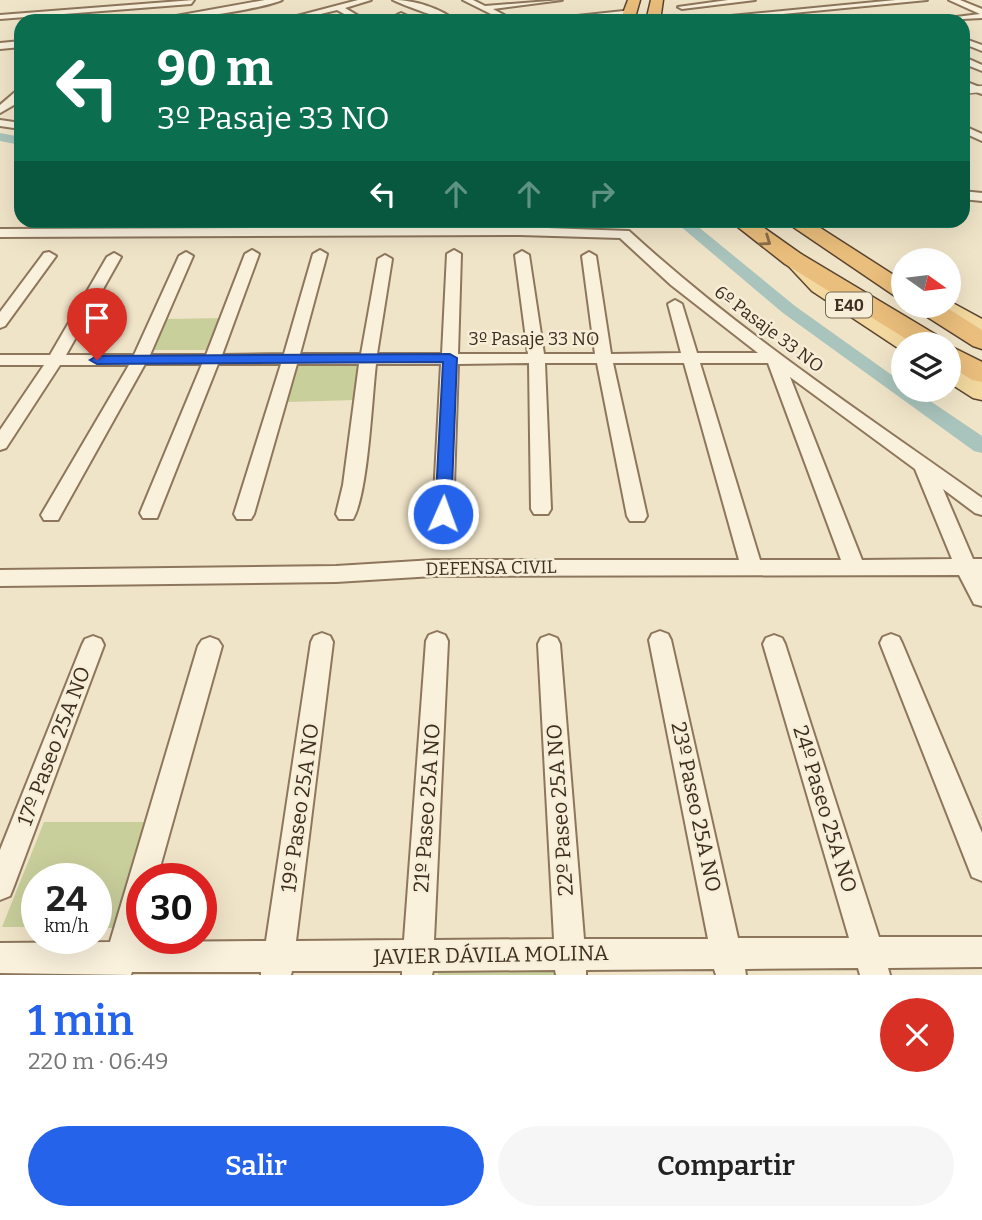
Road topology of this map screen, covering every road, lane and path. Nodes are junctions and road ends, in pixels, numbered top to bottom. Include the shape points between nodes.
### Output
1 (276, 0) edge
2 (367, 0) edge
3 (397, 0) edge
4 (467, 0) edge
5 (548, 0) edge
6 (558, 0) edge
7 (751, 0) edge
8 (923, 0) edge
9 (953, 0) edge
10 (190, 1) edge
11 (899, 1) edge
12 (683, 4) edge
13 (286, 5) dead end
14 (338, 7) junction
15 (485, 8) junction
16 (297, 10) dead end
17 (910, 12) dead end
18 (71, 14) edge
19 (216, 14) edge
20 (306, 14) edge
21 (312, 14) edge
22 (350, 14) edge
23 (440, 14) edge
24 (497, 14) edge
25 (766, 14) edge
26 (982, 14) edge
27 (750, 228) edge
28 (804, 228) edge
29 (0, 233) edge
30 (820, 240) junction
31 (252, 254) dead end
32 (320, 254) dead end
33 (454, 254) dead end
34 (522, 255) dead end
35 (49, 256) dead end
36 (187, 256) dead end
37 (589, 256) dead end
38 (114, 257) dead end
39 (385, 259) dead end
40 (793, 259) junction
41 (891, 277) edge
42 (891, 284) edge
43 (675, 304) dead end
44 (961, 317) edge
45 (946, 318) edge
46 (0, 323) edge
47 (982, 329) edge
48 (913, 332) edge
49 (891, 333) edge
50 (982, 341) edge
51 (690, 357) junction
52 (450, 358) junction
53 (774, 358) junction
54 (368, 359) junction
55 (537, 359) junction
56 (604, 359) junction
57 (0, 360) edge
58 (55, 360) junction
59 (139, 360) junction
60 (212, 360) junction
61 (290, 360) junction
62 (961, 362) edge
63 (982, 374) edge
64 (961, 378) edge
65 (982, 392) edge
66 (0, 444) edge
67 (924, 466) junction
68 (982, 508) edge
69 (541, 509) dead end
70 (150, 513) dead end
71 (244, 514) dead end
72 (346, 514) dead end
73 (443, 514) dead end
74 (51, 515) dead end
75 (637, 516) dead end
76 (751, 566) junction
77 (974, 567) edge
78 (855, 568) junction
79 (0, 578) edge
80 (982, 598) edge
81 (437, 640) dead end
82 (660, 640) dead end
83 (322, 642) dead end
84 (891, 643) dead end
85 (549, 644) dead end
86 (774, 644) dead end
87 (93, 645) dead end
88 (210, 646) dead end
89 (147, 863) edge
90 (982, 867) edge
91 (0, 886) edge
92 (126, 939) edge
93 (982, 951) edge
94 (0, 958) edge
95 (872, 963) edge
96 (570, 964) edge
97 (417, 965) edge
98 (730, 965) edge
99 (118, 966) edge
100 (278, 966) edge

1 - 13 street
1 - 19 street
2 - 14 street
3 - 23 street
4 - 15 street
5 - 6 street
5 - 15 street
7 - 12 street
8 - 11 street
9 - 26 street
10 - 18 street
11 - 17 street
11 - 25 street
14 - 21 street
14 - 22 street
15 - 24 street
16 - 20 street
27 -> 40 highway, E40
28 - 30 highway, E40
29 - 53 street, 6º Pasaje 33 NO via 624,234 676,282
30 - 41 main road, E40 via 851,252
30 - 42 highway
31 - 60 street
32 - 61 street
33 - 52 street
34 - 55 street
35 - 46 street
36 - 59 street
37 - 56 street
38 - 58 street
39 - 54 street
40 - 48 highway
40 - 49 main road, E40 via 820,286
43 - 51 street
44 - 47 main road
45 - 50 highway
51 - 53 street, 3º Pasaje 33 NO
51 - 56 street, 3º Pasaje 33 NO
51 - 76 street
52 - 54 street, 3º Pasaje 33 NO
52 - 55 street, 3º Pasaje 33 NO
52 - 73 street
53 - 67 street, 6º Pasaje 33 NO
53 - 78 street
54 - 61 street, 3º Pasaje 33 NO
54 - 72 street
55 - 56 street, 3º Pasaje 33 NO
55 - 69 street
56 - 75 street
57 - 58 street, 3º Pasaje 33 NO
58 - 59 street, 3º Pasaje 33 NO
58 - 66 street
59 - 60 street, 3º Pasaje 33 NO
59 - 74 street
60 - 61 street, 3º Pasaje 33 NO
60 - 70 street
61 - 71 street
62 - 63 highway
64 - 65 main road
67 - 68 street, 6º Pasaje 33 NO
67 - 77 street
76 - 78 street, DEFENSA CIVIL
76 - 79 street, DEFENSA CIVIL
77 - 78 street, DEFENSA CIVIL
77 - 80 street
81 - 97 street, 21º Paseo 25A NO
82 - 98 street, 23º Paseo 25A NO
83 - 100 street, 19º Paseo 25A NO
84 - 90 street
85 - 96 street, 22º Paseo 25A NO
86 - 95 street, 24º Paseo 25A NO
87 - 91 street, 17º Paseo 25A NO
88 - 89 street
92 - 99 street
93 - 95 street, JAVIER DÁVILA MOLINA
94 - 99 street, JAVIER DÁVILA MOLINA
95 - 98 street, JAVIER DÁVILA MOLINA
96 - 97 street, JAVIER DÁVILA MOLINA
96 - 98 street, JAVIER DÁVILA MOLINA
97 - 100 street, JAVIER DÁVILA MOLINA
99 - 100 street, JAVIER DÁVILA MOLINA

